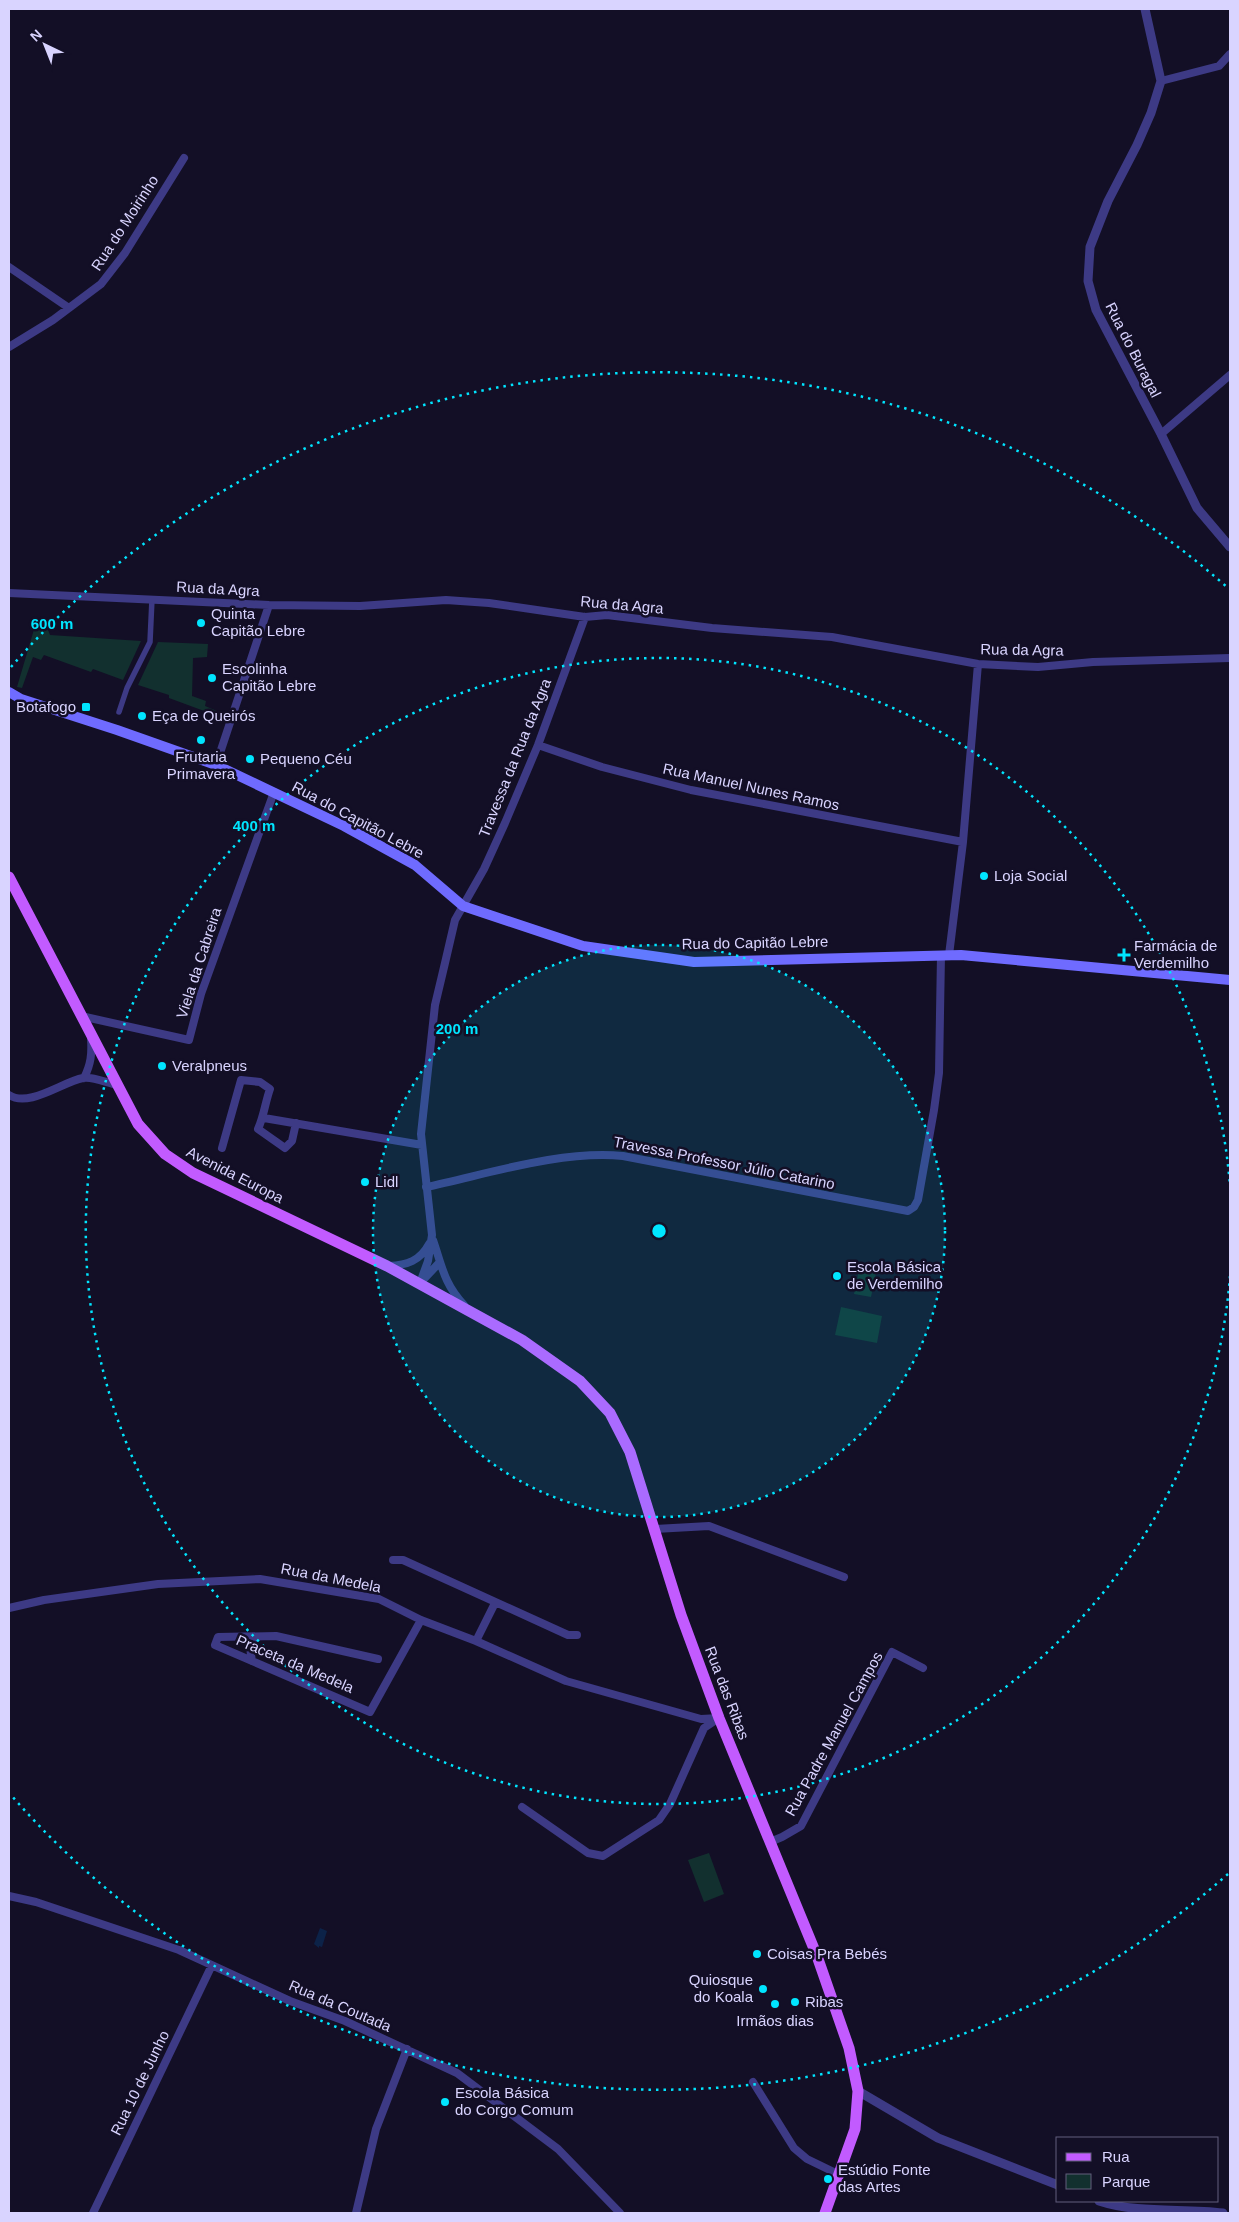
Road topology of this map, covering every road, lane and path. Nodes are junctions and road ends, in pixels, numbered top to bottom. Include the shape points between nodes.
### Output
1 (1145, 9) edge
2 (1230, 54) edge
3 (1161, 81) junction
4 (184, 158) dead end
5 (9, 267) edge
6 (70, 308) junction
7 (9, 347) edge
8 (1230, 375) edge
9 (1161, 434) junction
10 (1230, 547) edge
11 (9, 593) edge
12 (152, 599) junction
13 (269, 605) junction
14 (585, 617) junction
15 (1230, 658) edge
16 (978, 664) junction
17 (9, 692) edge
18 (119, 712) dead end
19 (538, 745) junction
20 (216, 765) junction
21 (274, 792) junction
22 (963, 842) junction
23 (9, 877) edge
24 (463, 906) junction
25 (945, 955) junction
26 (1230, 980) edge
27 (81, 1016) junction
28 (90, 1034) junction
29 (84, 1078) junction
30 (117, 1084) junction
31 (9, 1095) edge
32 (264, 1118) junction
33 (296, 1122) junction
34 (422, 1145) junction
35 (222, 1148) dead end
36 (426, 1187) junction
37 (432, 1235) junction
38 (439, 1263) junction
39 (387, 1266) junction
40 (420, 1283) junction
41 (469, 1311) junction
42 (522, 1340) joint
43 (655, 1529) junction
44 (393, 1560) dead end
45 (844, 1577) dead end
46 (495, 1603) junction
47 (9, 1608) edge
48 (421, 1620) junction
49 (577, 1635) dead end
50 (255, 1637) junction
51 (476, 1641) junction
52 (378, 1659) dead end
53 (252, 1661) junction
54 (923, 1668) dead end
55 (719, 1718) junction
56 (522, 1807) dead end
57 (770, 1842) junction
58 (9, 1896) edge
59 (212, 1965) junction
60 (407, 2049) junction
61 (753, 2082) dead end
62 (858, 2091) junction
63 (840, 2176) junction
64 (1056, 2184) edge
65 (1102, 2202) edge
66 (93, 2213) edge
67 (356, 2213) edge
68 (620, 2213) edge
69 (825, 2213) edge
70 (1224, 2213) edge

1 - 3 street
2 - 3 street via 1219,66
3 - 9 street, Rua do Buragal via 1147,121 1108,201 1090,247 1088,281 1096,310
4 - 6 street, Rua do Moirinho via 125,253 101,284
5 - 6 street
6 - 7 street, Rua do Moirinho
8 - 9 street
9 - 10 street, Rua do Buragal via 1197,508
11 - 12 street, Rua da Agra
12 - 13 street, Rua da Agra
12 - 18 street via 150,642 126,688
13 - 14 street, Rua da Agra via 360,606 446,600
13 - 20 street
14 - 16 street, Rua da Agra via 606,615 712,628 832,637
14 - 19 street, Travessa da Rua da Agra
15 - 16 street, Rua da Agra via 1038,667
16 - 22 street
17 - 20 main road, Rua do Capitão Lebre
19 - 22 street, Rua Manuel Nunes Ramos via 602,767 691,790
19 - 24 street, Travessa da Rua da Agra via 484,869
20 - 21 main road, Rua do Capitão Lebre
21 - 24 main road, Rua do Capitão Lebre via 415,864
21 - 27 street, Viela da Cabreira via 202,994 189,1040
22 - 25 street
23 - 27 main road, Avenida Europa
24 - 25 main road, Rua do Capitão Lebre via 583,946 694,962
24 - 34 street, Travessa da Rua da Agra via 455,920 435,1005
25 - 26 main road, Rua do Capitão Lebre
25 - 36 street, Travessa Professor Júlio Catarino via 934,1110 918,1200 908,1211 600,1154 575,1155
27 - 28 main road, Avenida Europa
28 - 29 street via 92,1055
28 - 30 main road, Avenida Europa
29 - 30 street
29 - 31 street via 36,1096 13,1098
30 - 39 main road, Avenida Europa via 138,1124 164,1154 193,1173
32 - 33 street
32 - 33 street via 258,1129 285,1148 292,1141
32 - 35 street via 263,1108 270,1089 260,1082 241,1080
33 - 34 street
34 - 36 street, Travessa da Rua da Agra
36 - 37 street, Travessa da Rua da Agra
37 - 38 street
37 - 39 street via 419,1258 405,1265
37 - 40 street
38 - 40 street
38 - 41 street via 452,1292
39 - 40 main road, Avenida Europa
40 - 41 main road, Avenida Europa
41 - 42 main road, Avenida Europa
42 - 43 main road, Rua das Ribas via 580,1381 610,1413 630,1452
43 - 45 street via 709,1526
43 - 55 main road, Rua das Ribas via 681,1615
44 - 46 street via 403,1560
46 - 49 street via 568,1635
46 - 51 street
47 - 48 street, Rua da Medela via 158,1584 260,1579 379,1599
48 - 51 street, Rua da Medela
48 - 53 street, Praceta da Medela via 370,1712
50 - 52 street, Praceta da Medela via 276,1636
50 - 53 street via 250,1648
50 - 53 street, Praceta da Medela via 218,1637 215,1645
51 - 55 street, Rua da Medela via 566,1681 701,1718
54 - 57 street, Rua Padre Manuel Campos via 892,1652 801,1826
55 - 56 street via 704,1728 670,1804 659,1820 603,1856 588,1853
55 - 57 main road, Rua das Ribas
57 - 62 main road, Rua das Ribas via 828,1984 849,2048
58 - 59 street, Rua da Coutada via 128,1932
59 - 60 street, Rua da Coutada
59 - 66 street, Rua 10 de Junho
60 - 67 street via 376,2129
60 - 68 street, Rua da Coutada via 457,2073 558,2149
61 - 63 street via 794,2148
62 - 63 main road, Rua das Ribas via 854,2129
62 - 64 street via 938,2138
63 - 69 main road, Rua das Ribas
65 - 70 street via 1134,2208

